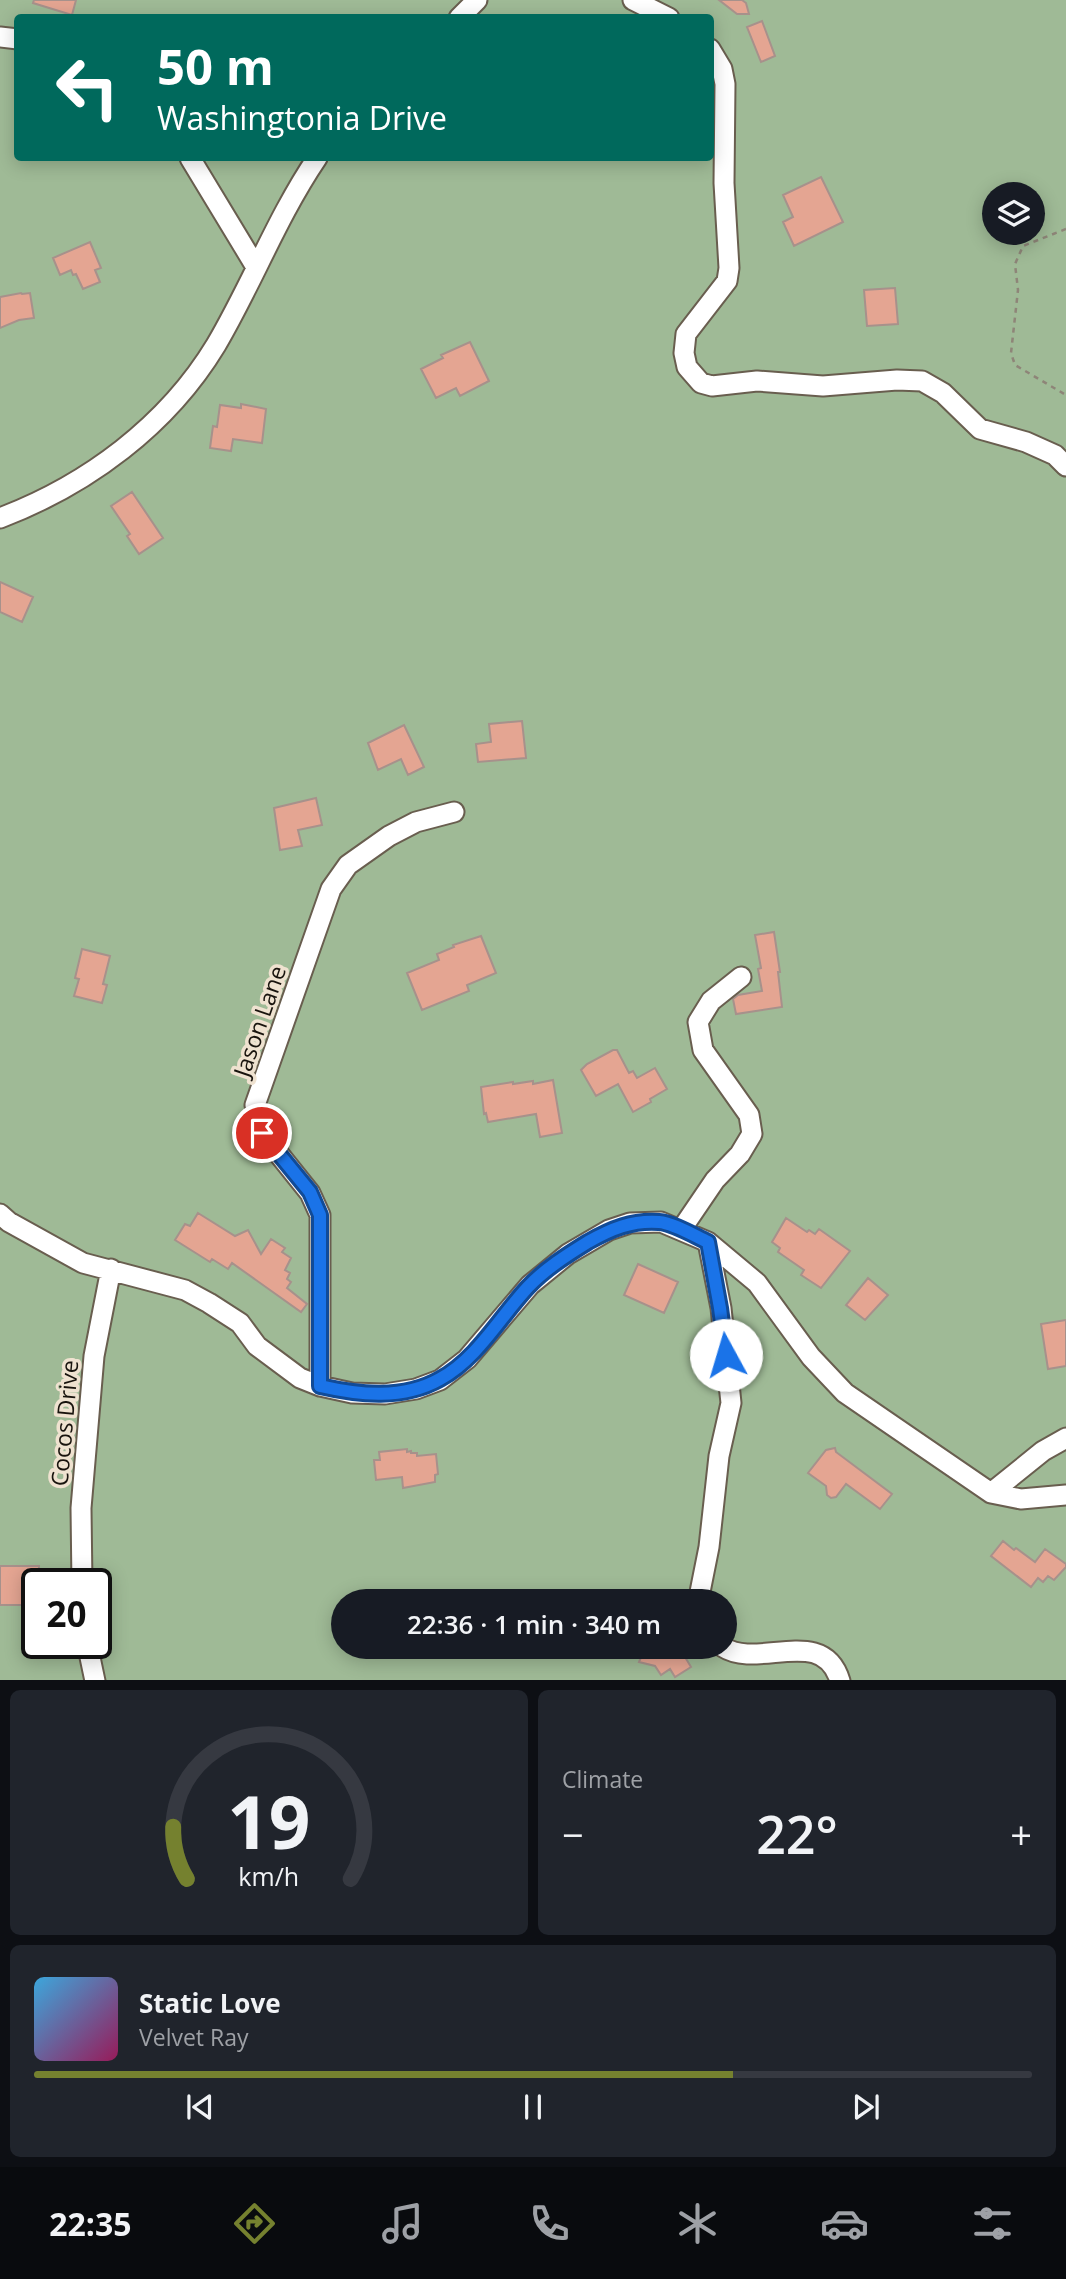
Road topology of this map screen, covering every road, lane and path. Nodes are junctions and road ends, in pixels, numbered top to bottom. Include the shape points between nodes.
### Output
1 (477, 0) edge
2 (634, 0) edge
3 (464, 14) edge
4 (661, 14) edge
5 (714, 56) edge
6 (192, 161) edge
7 (315, 161) edge
8 (1066, 229) edge
9 (256, 267) junction
10 (1066, 395) edge
11 (1066, 466) edge
12 (0, 518) edge
13 (454, 811) dead end
14 (741, 977) dead end
15 (0, 1214) edge
16 (681, 1230) junction
17 (708, 1242) junction
18 (111, 1269) junction
19 (320, 1386) junction
20 (1066, 1438) edge
21 (990, 1493) junction
22 (1066, 1495) edge
23 (82, 1568) edge
24 (701, 1589) edge
25 (737, 1652) edge
26 (90, 1659) edge
27 (95, 1680) edge
28 (840, 1680) edge

1 - 3 street
2 - 4 street
5 - 11 street via 725,85 729,268 727,281 686,334 687,367 701,383 712,386 757,381 823,386 922,381 943,393 980,429 1026,442 1055,455
6 - 9 street
7 - 9 street
8 - 10 path via 1023,246 1015,264 1018,290 1011,353 1015,365
9 - 12 street via 215,345 174,403 127,446 81,478
13 - 19 street, Jason Lane via 389,836 348,865 331,889 255,1105 262,1133 310,1192 320,1215
14 - 16 street via 711,1002 698,1022 703,1050 749,1115 752,1134
15 - 18 street via 83,1263
16 - 17 street
16 - 19 street via 661,1222 630,1223 568,1254 530,1284 467,1359 440,1380 385,1394
17 - 21 street via 757,1283 811,1357 845,1393
17 - 24 street via 731,1403
18 - 19 street via 185,1290 209,1303 240,1323 257,1346 300,1378
18 - 23 street, Cocos Drive via 94,1356 81,1508
20 - 21 street
21 - 22 street via 1021,1499
25 - 28 street via 804,1650 836,1667
26 - 27 street

